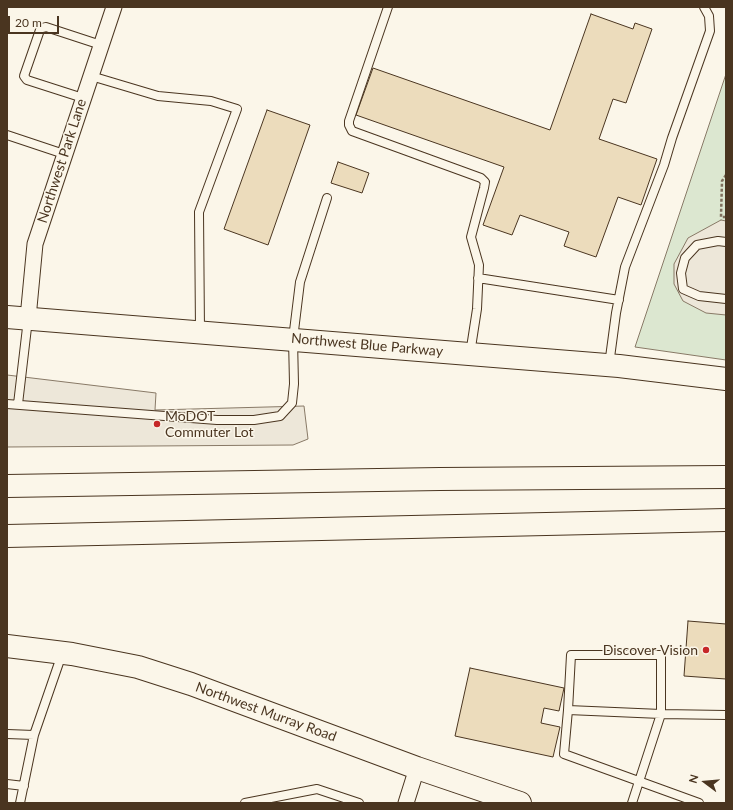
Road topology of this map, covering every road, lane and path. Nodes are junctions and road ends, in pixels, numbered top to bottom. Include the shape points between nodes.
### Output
1 (114, 7) edge
2 (388, 7) edge
3 (704, 7) edge
4 (101, 45) junction
5 (91, 76) junction
6 (83, 98) junction
7 (7, 135) edge
8 (64, 154) junction
9 (726, 175) edge
10 (327, 198) dead end
11 (726, 217) edge
12 (726, 242) edge
13 (478, 278) junction
14 (726, 299) edge
15 (619, 300) junction
16 (17, 317) edge
17 (200, 332) junction
18 (293, 339) junction
19 (470, 354) junction
20 (609, 366) junction
21 (726, 379) edge
22 (7, 404) edge
23 (18, 404) junction
24 (726, 477) edge
25 (7, 486) edge
26 (726, 520) edge
27 (7, 536) edge
28 (7, 646) edge
29 (62, 653) junction
30 (568, 710) junction
31 (661, 714) junction
32 (726, 715) edge
33 (7, 734) edge
34 (34, 735) junction
35 (417, 768) junction
36 (639, 782) junction
37 (7, 784) edge
38 (24, 786) junction
39 (20, 803) edge
40 (245, 803) edge
41 (359, 803) edge
42 (406, 803) edge
43 (520, 803) edge
44 (632, 803) edge
45 (699, 803) edge

1 - 4 street, Northwest Park Lane
2 - 13 lane via 349,125 352,131 481,178 485,182 471,236 479,265
3 - 15 lane via 709,16 710,31 662,171 625,267
4 - 5 street, Northwest Park Lane
4 - 6 lane via 46,26 40,30 24,76 27,80
5 - 6 street, Northwest Park Lane
5 - 17 lane via 158,96 212,101 237,109 199,212
6 - 8 street, Northwest Park Lane
7 - 8 lane
8 - 16 street, Northwest Park Lane via 35,244
9 - 11 path via 722,181 721,217
10 - 18 lane via 300,282
12 - 14 lane via 697,245 685,258 681,272 683,289 699,296
13 - 15 lane
13 - 19 lane via 477,309
15 - 20 lane
16 - 17 main road, Northwest Blue Parkway
16 - 23 lane
17 - 18 main road, Northwest Blue Parkway
18 - 19 main road, Northwest Blue Parkway
18 - 23 lane via 292,402 280,416 254,420 217,420
19 - 20 main road, Northwest Blue Parkway
20 - 21 main road, Northwest Blue Parkway
22 - 23 lane
24 - 25 main road
26 - 27 main road
28 - 29 main road, Northwest Murray Road
29 - 34 lane
29 - 35 main road, Northwest Murray Road via 138,667 185,682
30 - 31 lane
30 - 31 lane via 571,655 661,655
30 - 36 lane via 564,754
31 - 32 lane
31 - 36 lane
33 - 34 lane
34 - 38 lane
35 - 42 street
35 - 43 main road, Northwest Murray Road
36 - 44 lane
36 - 45 lane
37 - 38 lane
38 - 39 lane
40 - 41 lane via 316,789

